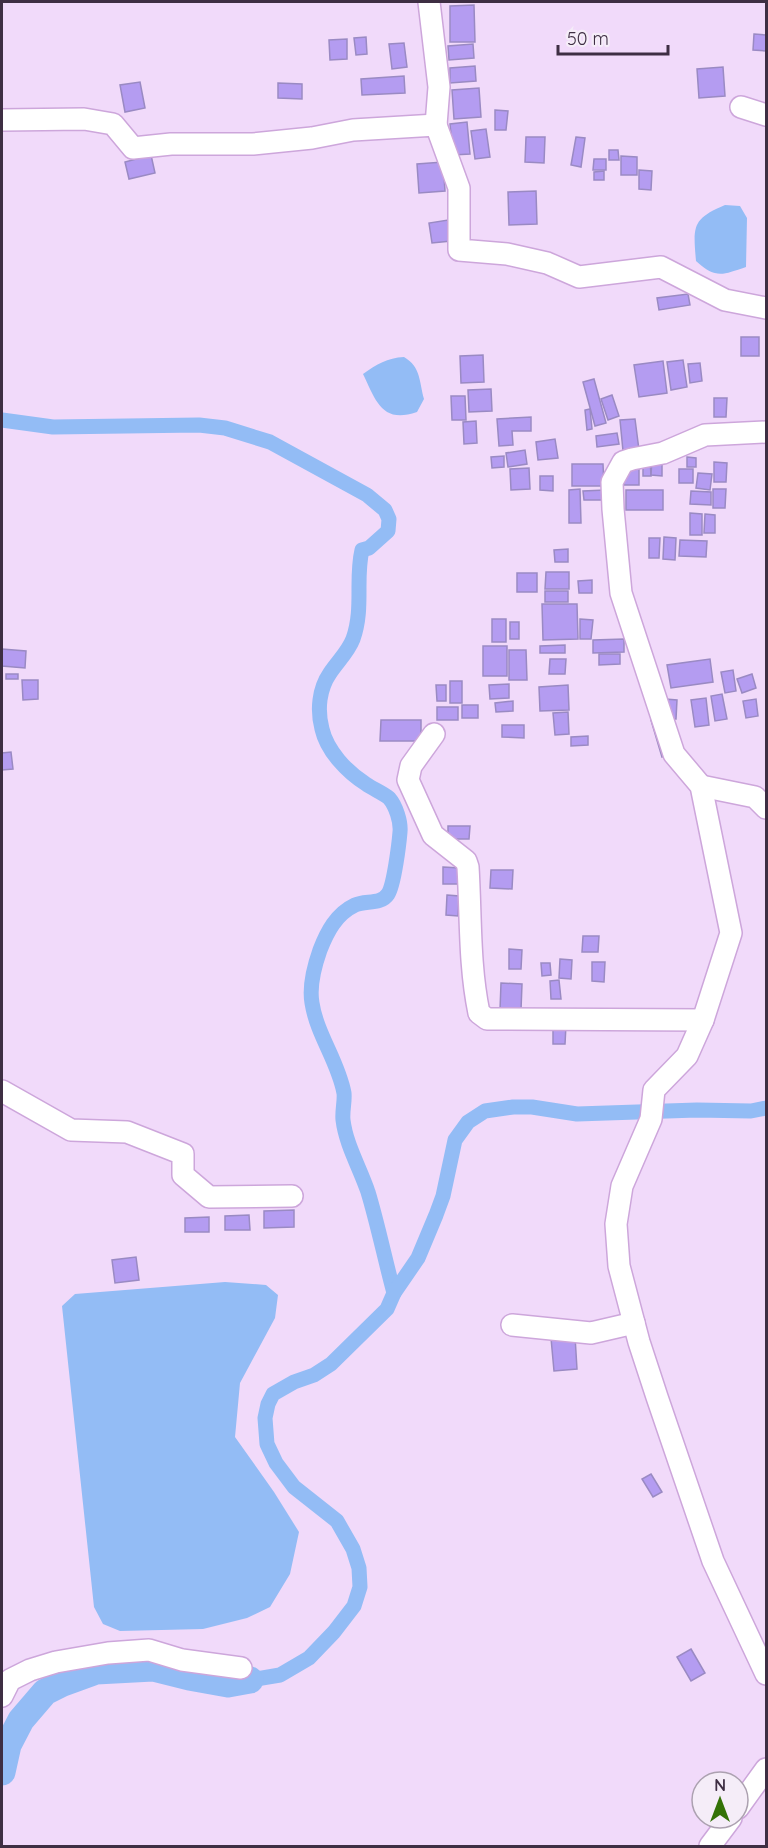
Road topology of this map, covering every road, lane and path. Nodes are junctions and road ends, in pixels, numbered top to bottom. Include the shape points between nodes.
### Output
1 (429, 2) edge
2 (741, 107) dead end
3 (766, 115) edge
4 (2, 120) edge
5 (436, 125) junction
6 (766, 308) edge
7 (766, 432) edge
8 (434, 734) dead end
9 (701, 786) junction
10 (766, 808) edge
11 (703, 1020) junction
12 (2, 1091) edge
13 (292, 1196) dead end
14 (634, 1323) junction
15 (512, 1325) dead end
16 (241, 1668) dead end
17 (766, 1674) edge
18 (2, 1696) edge
19 (766, 1769) edge
20 (750, 1791) edge
21 (721, 1830) edge
22 (710, 1846) edge

1 - 5 street via 439,87
2 - 3 street
4 - 5 street via 84,119 113,124 133,148 253,144 353,130
5 - 6 street via 459,188 459,250 507,254 547,263 579,277 661,267 725,300
7 - 9 street via 705,435 663,453 623,462 612,482 621,593 674,754
8 - 11 street via 411,766 408,780 433,836 466,861 468,867 472,975 479,1014 487,1019
9 - 10 street via 755,798
9 - 11 street via 731,933
11 - 14 street via 687,1056 654,1090 651,1119 622,1186 616,1224 619,1266
12 - 13 street via 71,1130 127,1132 183,1154 183,1175 209,1197
14 - 15 street via 591,1333
14 - 17 street via 713,1561
16 - 18 street via 182,1660 149,1650 108,1653 30,1670 10,1680
19 - 20 street
21 - 22 street

